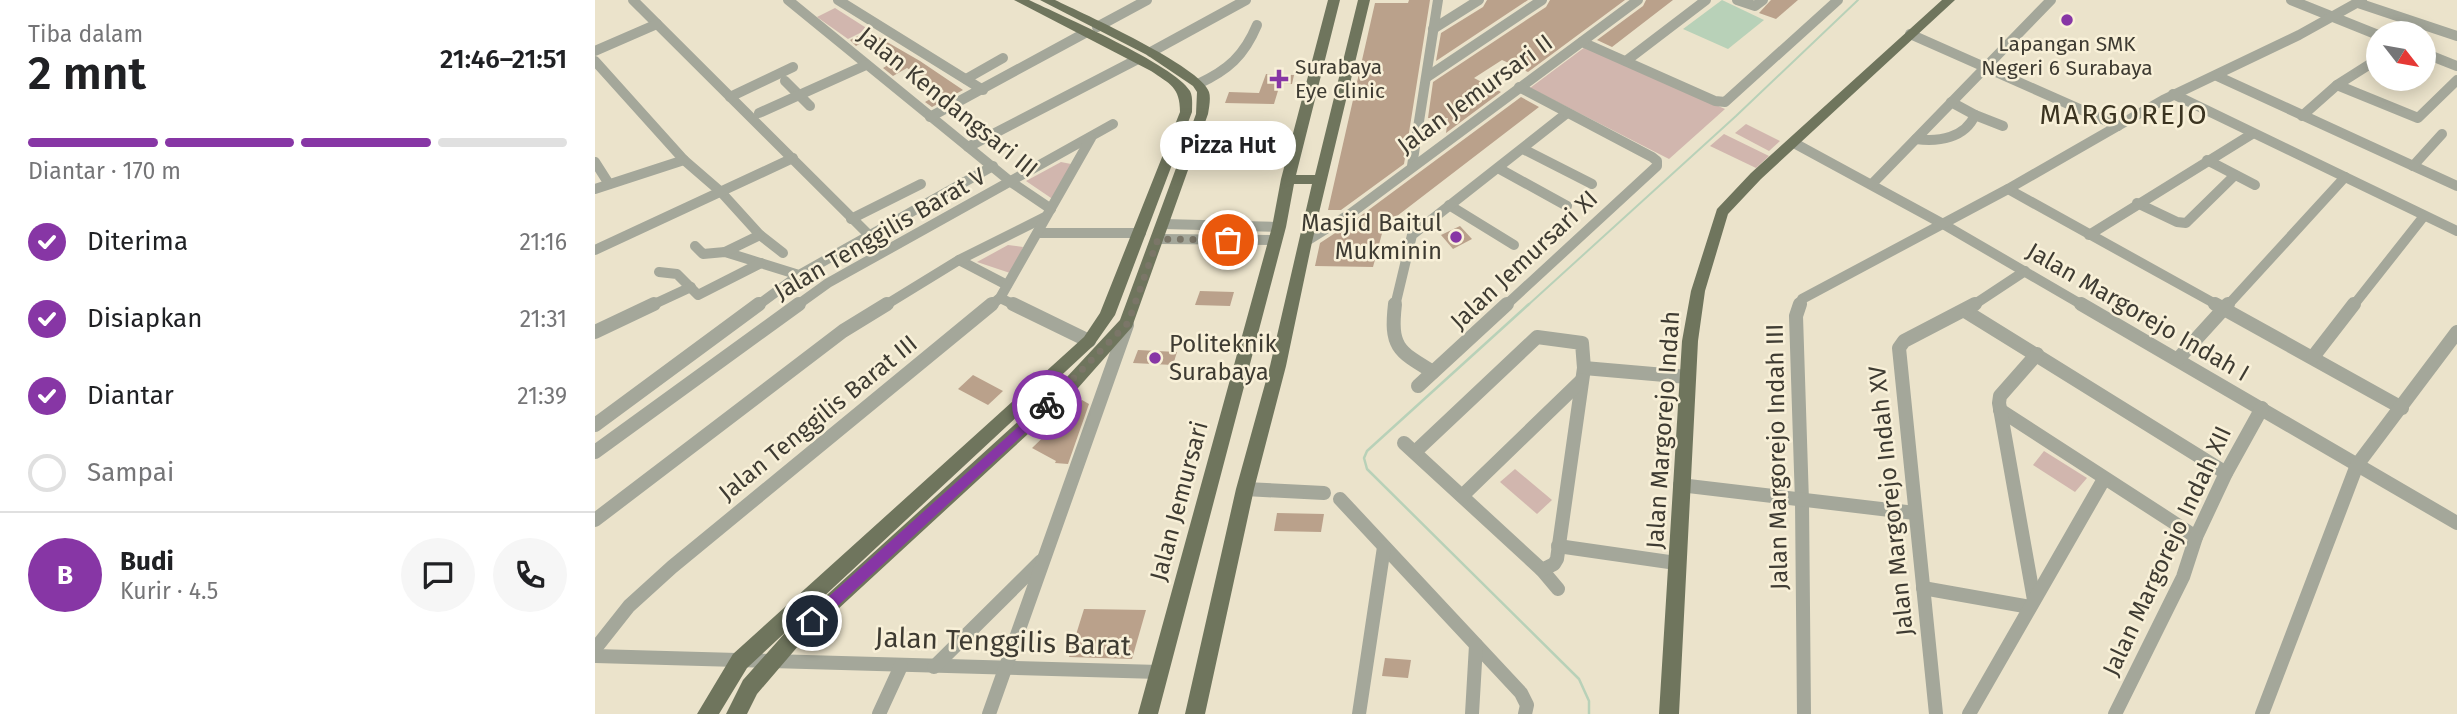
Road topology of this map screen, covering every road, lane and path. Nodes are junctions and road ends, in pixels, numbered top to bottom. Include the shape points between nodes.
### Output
1 (633, 0) edge
2 (788, 0) edge
3 (839, 0) edge
4 (1023, 0) edge
5 (1046, 0) edge
6 (1147, 0) edge
7 (1246, 0) edge
8 (1335, 0) edge
9 (1364, 0) edge
10 (1437, 0) edge
11 (1479, 0) edge
12 (1542, 0) edge
13 (1638, 0) edge
14 (1706, 0) edge
15 (1737, 0) edge
16 (1763, 0) edge
17 (1838, 0) edge
18 (1949, 0) edge
19 (2051, 0) edge
20 (2291, 0) edge
21 (2360, 1) edge
22 (2334, 17) junction
23 (657, 24) junction
24 (1257, 25) dead end
25 (1433, 29) junction
26 (1091, 30) junction
27 (2366, 30) edge
28 (1910, 34) junction
29 (2457, 36) edge
30 (1581, 42) junction
31 (595, 51) edge
32 (1151, 52) junction
33 (1003, 58) dead end
34 (2436, 58) edge
35 (1136, 60) junction
36 (595, 61) edge
37 (1165, 61) junction
38 (1626, 61) junction
39 (866, 65) junction
40 (1985, 65) junction
41 (793, 66) dead end
42 (2457, 66) edge
43 (2366, 67) edge
44 (1152, 69) junction
45 (2217, 76) junction
46 (1427, 77) junction
47 (966, 79) junction
48 (2457, 80) edge
49 (785, 81) dead end
50 (1198, 84) junction
51 (2337, 85) junction
52 (1519, 87) junction
53 (983, 90) junction
54 (2173, 94) junction
55 (798, 96) junction
56 (730, 97) junction
57 (743, 98) dead end
58 (1951, 102) junction
59 (810, 107) dead end
60 (759, 113) junction
61 (1567, 113) junction
62 (1975, 115) junction
63 (2302, 116) junction
64 (930, 117) junction
65 (2413, 117) joint
66 (771, 123) dead end
67 (1113, 124) dead end
68 (2003, 126) dead end
69 (2118, 127) junction
70 (2252, 134) junction
71 (2442, 134) dead end
72 (1091, 138) junction
73 (1916, 139) junction
74 (1794, 143) junction
75 (968, 147) junction
76 (1523, 149) junction
77 (793, 158) junction
78 (684, 160) junction
79 (2207, 160) junction
80 (595, 162) edge
81 (993, 166) junction
82 (1166, 166) junction
83 (1412, 166) junction
84 (2413, 166) junction
85 (1184, 167) junction
86 (1499, 168) junction
87 (2235, 175) junction
88 (2344, 177) junction
89 (1288, 179) junction
90 (1322, 180) junction
91 (1011, 183) junction
92 (609, 184) junction
93 (921, 184) dead end
94 (1592, 184) dead end
95 (1872, 184) junction
96 (2255, 184) dead end
97 (2457, 186) edge
98 (595, 189) edge
99 (2008, 189) junction
100 (721, 192) junction
101 (2137, 203) junction
102 (1449, 205) junction
103 (1567, 205) dead end
104 (1315, 208) junction
105 (1049, 213) junction
106 (2424, 216) junction
107 (851, 219) junction
108 (1338, 220) junction
109 (1163, 224) junction
110 (1943, 224) junction
111 (2457, 231) edge
112 (1038, 233) junction
113 (1141, 233) junction
114 (1277, 233) junction
115 (760, 235) junction
116 (2089, 235) junction
117 (870, 236) junction
118 (1158, 239) junction
119 (1305, 242) junction
120 (1514, 245) dead end
121 (695, 246) dead end
122 (595, 250) edge
123 (725, 253) junction
124 (783, 253) dead end
125 (959, 260) junction
126 (761, 263) junction
127 (2025, 271) junction
128 (659, 272) dead end
129 (799, 275) junction
130 (1007, 285) junction
131 (691, 287) junction
132 (1000, 298) junction
133 (2223, 307) junction
134 (1965, 311) junction
135 (1128, 323) junction
136 (595, 332) edge
137 (2457, 332) edge
138 (1089, 341) junction
139 (2037, 354) junction
140 (2313, 357) junction
141 (2178, 359) junction
142 (1433, 372) junction
143 (1583, 374) junction
144 (1688, 377) junction
145 (1418, 386) dead end
146 (2262, 408) junction
147 (2402, 408) junction
148 (2000, 410) junction
149 (595, 425) edge
150 (595, 452) edge
151 (2357, 465) junction
152 (2226, 473) junction
153 (2104, 479) junction
154 (1680, 485) junction
155 (1245, 489) junction
156 (1324, 493) dead end
157 (1462, 496) junction
158 (1340, 499) dead end
159 (1802, 502) junction
160 (1915, 513) junction
161 (595, 520) edge
162 (2457, 523) edge
163 (2196, 537) junction
164 (1558, 546) junction
165 (1384, 547) junction
166 (1043, 559) junction
167 (1676, 563) junction
168 (1542, 570) junction
169 (1923, 588) junction
170 (1558, 589) dead end
171 (2032, 603) junction
172 (1476, 645) junction
173 (595, 649) edge
174 (595, 656) edge
175 (772, 660) junction
176 (740, 661) junction
177 (901, 666) junction
178 (934, 667) junction
179 (1005, 669) junction
180 (1159, 672) junction
181 (707, 714) edge
182 (736, 714) edge
183 (879, 714) edge
184 (989, 714) edge
185 (1148, 714) edge
186 (1195, 714) edge
187 (1359, 714) edge
188 (1472, 714) edge
189 (1525, 714) edge
190 (1668, 714) edge
191 (1804, 714) edge
192 (1937, 714) edge
193 (1969, 714) edge
194 (2115, 714) edge
195 (2262, 714) edge

1 - 23 street
2 - 39 street, Jalan Kendangsari III
3 - 47 street
4 - 26 main road
5 - 26 main road
6 - 26 street
7 - 32 street
8 - 89 main road, Jalan Jemursari
9 - 90 main road
10 - 25 street
11 - 25 street
12 - 46 street
13 - 30 street, Jalan Jemursari II
14 - 38 street
15 - 16 street via 1753,6
17 - 38 street via 1728,101 1715,102
18 - 28 main road, Jalan Margorejo Indah
19 - 40 street
20 - 22 street
21 - 22 street, Jalan Margorejo Indah III
21 - 29 street
22 - 27 street
22 - 45 street, Jalan Margorejo Indah III
23 - 31 street
23 - 56 street
24 - 50 street via 1239,62
25 - 46 street
26 - 32 main road
26 - 35 main road
26 - 53 street
28 - 40 street
28 - 74 main road, Jalan Margorejo Indah
30 - 38 street
30 - 52 street, Jalan Jemursari II
32 - 37 main road
33 - 47 street
34 - 42 street
35 - 44 main road
35 - 75 street
36 - 78 street
37 - 44 main road
37 - 50 main road
39 - 55 street
39 - 64 street, Jalan Kendangsari III
40 - 58 street
40 - 69 street
41 - 56 street
43 - 51 street
44 - 82 main road via 1181,88 1186,99 1186,112
45 - 54 street, Jalan Margorejo Indah III
45 - 63 street
46 - 83 street
47 - 53 street
48 - 65 street via 2419,118
49 - 55 street
50 - 85 main road via 1203,92 1202,114
51 - 63 street
51 - 65 street
52 - 61 street
52 - 83 street, Jalan Jemursari II
53 - 64 street
54 - 69 street, Jalan Margorejo Indah III
54 - 70 street
55 - 59 street
55 - 60 street
56 - 77 street
57 - 60 street
58 - 62 street
58 - 73 street
60 - 66 street
61 - 76 street
61 - 142 street, Jalan Jemursari XI via 1656,159 1657,166
62 - 68 street
62 - 73 street via 1955,134 1937,141
63 - 84 street
64 - 75 street, Jalan Kendangsari III
67 - 72 street, Jalan Tenggilis Barat V
69 - 99 street, Jalan Margorejo Indah III
70 - 79 street
70 - 88 street
71 - 84 street
72 - 91 street, Jalan Tenggilis Barat V
72 - 105 street, Jalan Tenggilis Barat III
73 - 95 street
74 - 95 street, Jalan Margorejo Indah I
74 - 144 main road, Jalan Margorejo Indah via 1722,212 1696,303
75 - 81 street, Jalan Kendangsari III
76 - 86 street
76 - 94 street
77 - 100 street
77 - 107 street
78 - 92 street
78 - 100 street
79 - 87 street
79 - 101 street
80 - 92 street
81 - 91 street, Jalan Kendangsari III
81 - 117 street
82 - 85 main road
82 - 113 main road
83 - 108 street, Jalan Jemursari II
84 - 97 street
85 - 109 main road
86 - 102 street
86 - 103 street
87 - 96 street
87 - 101 street via 2186,223
88 - 106 street
88 - 133 street
89 - 90 main road
89 - 114 main road, Jalan Jemursari
90 - 104 main road
91 - 105 street, Jalan Kendangsari III
91 - 150 street, Jalan Tenggilis Barat V via 803,299
92 - 98 street
93 - 107 street
95 - 110 street, Jalan Margorejo Indah I
99 - 110 street, Jalan Margorejo Indah III
99 - 116 street
100 - 115 street
100 - 122 street
101 - 116 street
102 - 120 street
102 - 142 street via 1412,235 1395,306 1397,347
104 - 108 street via 1322,220
104 - 119 main road
105 - 112 street, Jalan Tenggilis Barat III
105 - 125 street
106 - 111 street
106 - 140 street
107 - 117 street
108 - 119 street, Jalan Jemursari II
109 - 114 street
109 - 118 main road
110 - 127 street, Jalan Margorejo Indah I
110 - 159 street, Jalan Margorejo Indah III via 1806,295 1798,305
112 - 113 street
112 - 130 street, Jalan Tenggilis Barat III
113 - 138 main road via 1107,315
114 - 118 street
114 - 180 main road, Jalan Jemursari
115 - 123 street
115 - 124 street
116 - 133 street
117 - 129 street
118 - 135 main road
119 - 155 main road
121 - 123 street via 703,254
123 - 126 street
125 - 130 street
125 - 161 street via 843,331
126 - 129 street
126 - 131 street via 700,295
127 - 134 street, Jalan Margorejo Indah XV
127 - 141 street, Jalan Margorejo Indah I
128 - 131 street via 682,275
129 - 149 street
130 - 132 street, Jalan Tenggilis Barat III
131 - 136 street
132 - 138 street
132 - 173 street, Jalan Tenggilis Barat III via 672,568 629,606
133 - 140 street
133 - 141 street
134 - 139 street
134 - 160 street, Jalan Margorejo Indah XV via 1903,341 1899,348
135 - 166 street
135 - 175 main road via 1072,383
137 - 147 street
138 - 176 main road
139 - 148 street via 2000,396
139 - 152 street
140 - 147 street
141 - 146 street, Jalan Margorejo Indah I
142 - 145 street, Jalan Jemursari XI
143 - 144 street
143 - 157 street
143 - 157 street via 1582,343 1537,337 1410,447
143 - 164 street
144 - 154 main road, Jalan Margorejo Indah
146 - 151 street, Jalan Margorejo Indah I
146 - 152 street, Jalan Margorejo Indah XII
147 - 151 street
148 - 153 street
148 - 171 street
151 - 162 street, Jalan Margorejo Indah I
151 - 195 street
152 - 163 street, Jalan Margorejo Indah XII
153 - 163 street
153 - 171 street
154 - 159 street
154 - 167 main road, Jalan Margorejo Indah
155 - 156 street
155 - 186 main road
157 - 168 street
158 - 165 street
159 - 160 street
159 - 191 street, Jalan Margorejo Indah III
160 - 169 street, Jalan Margorejo Indah XV
163 - 194 street, Jalan Margorejo Indah XII via 2183,577
164 - 167 street
164 - 168 street via 1556,561
165 - 172 street
165 - 187 street
166 - 178 street
166 - 179 street
167 - 190 main road, Jalan Margorejo Indah
168 - 170 street
169 - 171 street
169 - 192 street, Jalan Margorejo Indah XV
171 - 193 street
172 - 188 street
172 - 189 street via 1521,693 1527,705
174 - 176 street, Jalan Tenggilis Barat
175 - 176 street, Jalan Tenggilis Barat
175 - 177 street, Jalan Tenggilis Barat
175 - 182 main road
176 - 181 main road
177 - 178 street, Jalan Tenggilis Barat
177 - 183 street
178 - 179 street, Jalan Tenggilis Barat
179 - 180 street, Jalan Tenggilis Barat
179 - 184 street
180 - 185 main road, Jalan Jemursari

